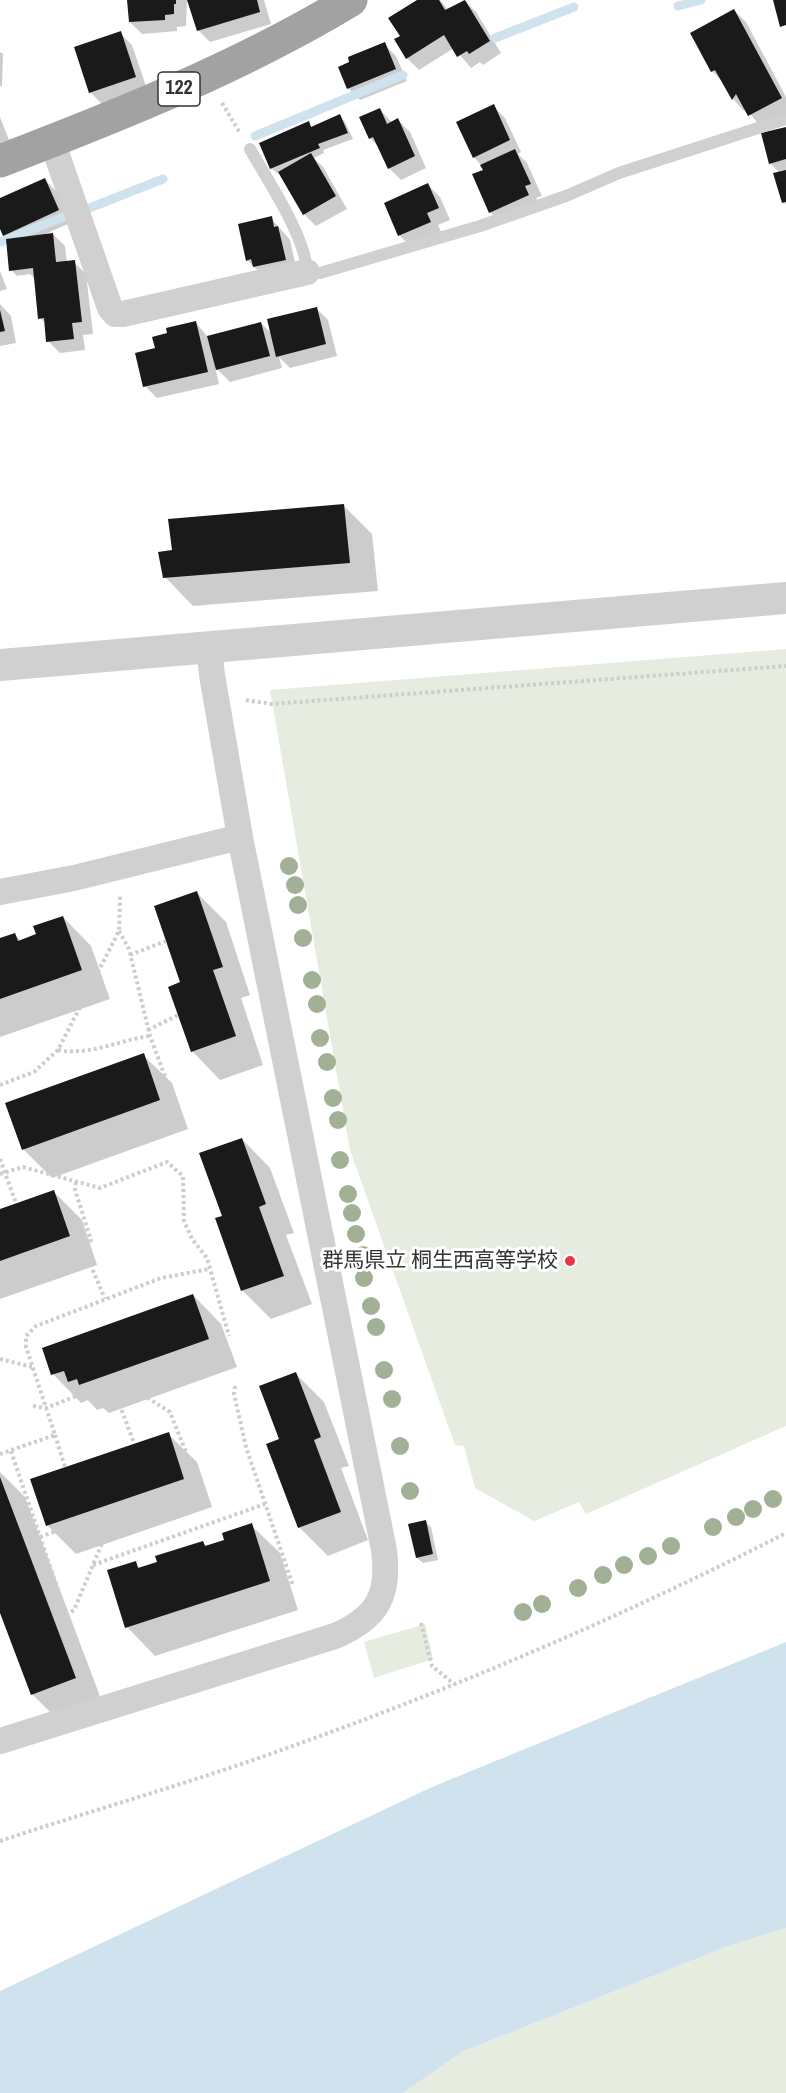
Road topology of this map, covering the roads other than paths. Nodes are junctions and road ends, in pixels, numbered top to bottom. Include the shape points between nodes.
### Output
1 (351, 0) edge
2 (786, 119) edge
3 (52, 141) junction
4 (250, 149) road end
5 (0, 161) edge
6 (307, 272) junction
7 (786, 598) edge
8 (209, 647) junction
9 (0, 665) edge
10 (240, 837) junction
11 (0, 892) edge
12 (0, 1741) edge

1 - 3 highway, 122 via 208,76
2 - 6 lane via 619,173 566,196 427,243 320,273
3 - 5 highway, 122
3 - 6 street via 115,314
4 - 6 lane via 299,238
7 - 8 street
8 - 9 street
8 - 10 street
10 - 11 street
10 - 12 street via 384,1551 383,1590 360,1625 335,1636

